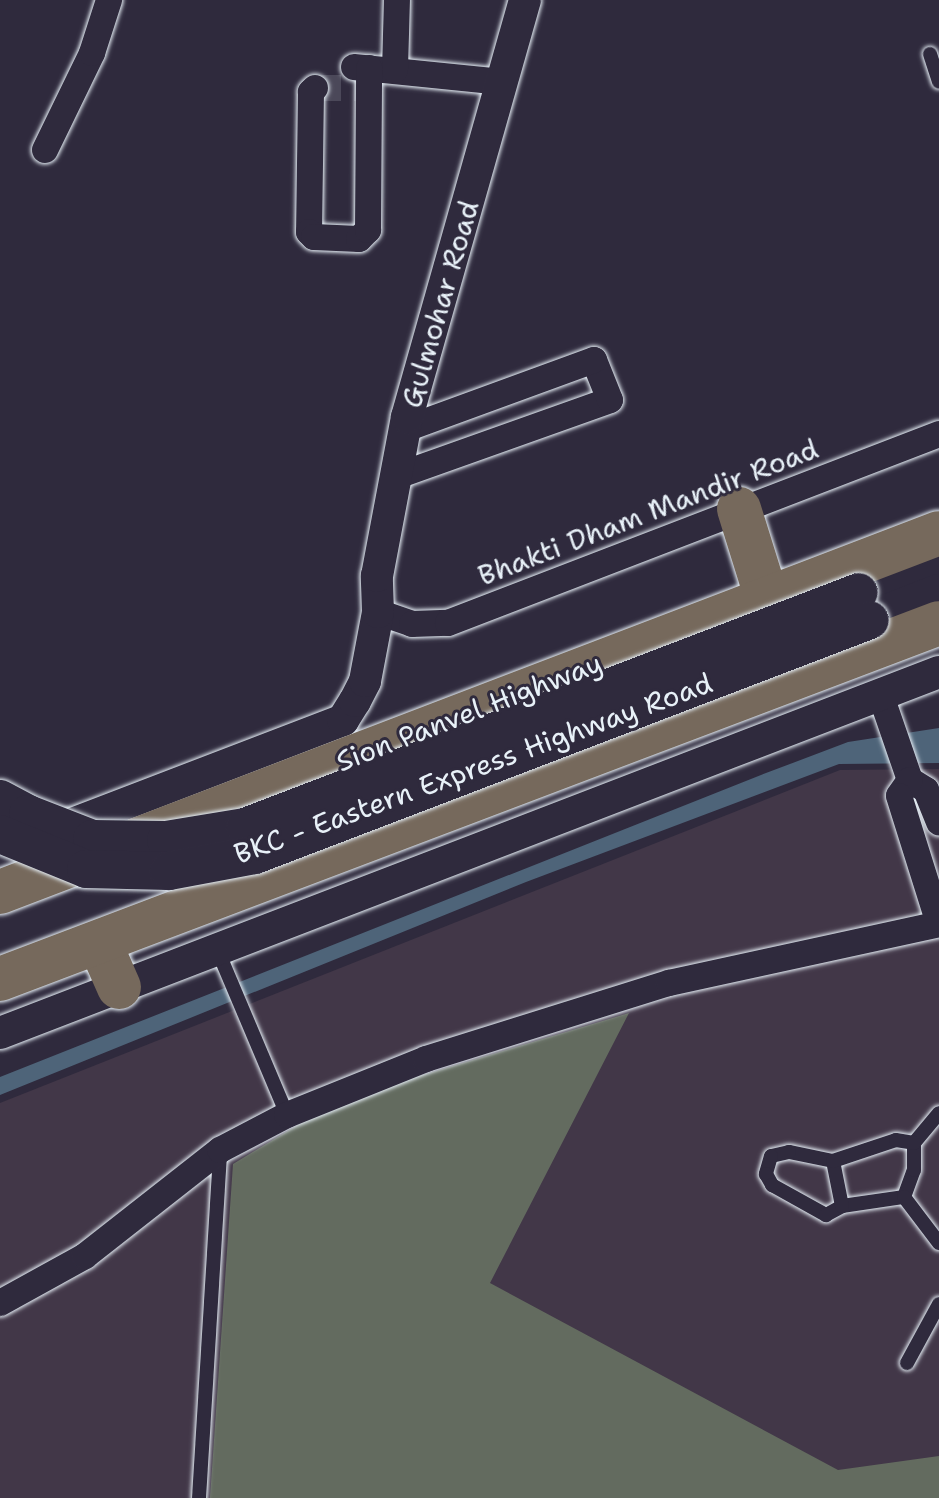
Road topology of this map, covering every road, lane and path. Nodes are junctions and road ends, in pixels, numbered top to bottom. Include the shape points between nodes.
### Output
1 (109, 0) edge
2 (397, 0) edge
3 (525, 0) edge
4 (930, 54) dead end
5 (370, 76) junction
6 (502, 82) junction
7 (939, 82) edge
8 (315, 88) dead end
9 (45, 150) dead end
10 (441, 416) junction
11 (405, 429) junction
12 (939, 434) edge
13 (451, 457) junction
14 (397, 476) junction
15 (739, 509) junction
16 (939, 533) edge
17 (939, 561) edge
18 (767, 599) junction
19 (864, 606) junction
20 (378, 612) junction
21 (939, 616) edge
22 (939, 672) edge
23 (885, 706) junction
24 (908, 775) junction
25 (0, 799) edge
26 (939, 823) edge
27 (0, 834) edge
28 (0, 852) edge
29 (0, 892) edge
30 (939, 924) edge
31 (100, 944) junction
32 (223, 963) junction
33 (0, 979) edge
34 (119, 987) junction
35 (0, 1033) edge
36 (939, 1113) edge
37 (287, 1115) junction
38 (914, 1143) junction
39 (220, 1150) junction
40 (833, 1161) junction
41 (904, 1197) junction
42 (842, 1206) junction
43 (939, 1243) edge
44 (0, 1303) edge
45 (939, 1304) edge
46 (907, 1363) dead end
47 (199, 1498) edge

1 - 9 street via 92,53
2 - 5 street
3 - 6 street, Gulmohar Road
4 - 7 lane
5 - 6 street
5 - 8 street via 368,230 359,239 314,237 309,232
6 - 11 street, Gulmohar Road
10 - 11 street
10 - 13 street
10 - 13 street via 594,360 610,400
11 - 14 street, Gulmohar Road
12 - 15 street, Bhakti Dham Mandir Road
13 - 14 street
14 - 20 street, Gulmohar Road via 377,576
15 - 18 highway
15 - 20 street, Bhakti Dham Mandir Road via 448,623 412,624
16 - 18 highway, Sion Panvel Highway
17 - 19 main road, BKC - Eastern Express Highway Road
18 - 29 highway, Sion Panvel Highway
19 - 21 main road, BKC - Eastern Express Highway Road
19 - 25 main road, BKC - Eastern Express Highway Road, bridge via 245,827 166,840 92,839
19 - 27 main road, BKC - Eastern Express Highway Road, bridge via 255,855 169,871 86,869
20 - 28 street, Gulmohar Road via 365,681 343,720
21 - 31 highway
22 - 23 street
23 - 24 street
23 - 32 street
24 - 26 street via 926,790
24 - 30 street via 899,796
30 - 37 street via 669,983 426,1059
31 - 33 highway
31 - 34 highway
32 - 34 street
32 - 37 lane
34 - 35 street
36 - 38 lane
37 - 39 street
38 - 40 lane via 896,1140
38 - 41 lane via 914,1170
39 - 44 street via 85,1256
39 - 47 lane
40 - 42 lane
40 - 42 lane via 789,1152 771,1156 766,1174 772,1185 826,1215
41 - 42 lane
41 - 43 lane
45 - 46 lane

